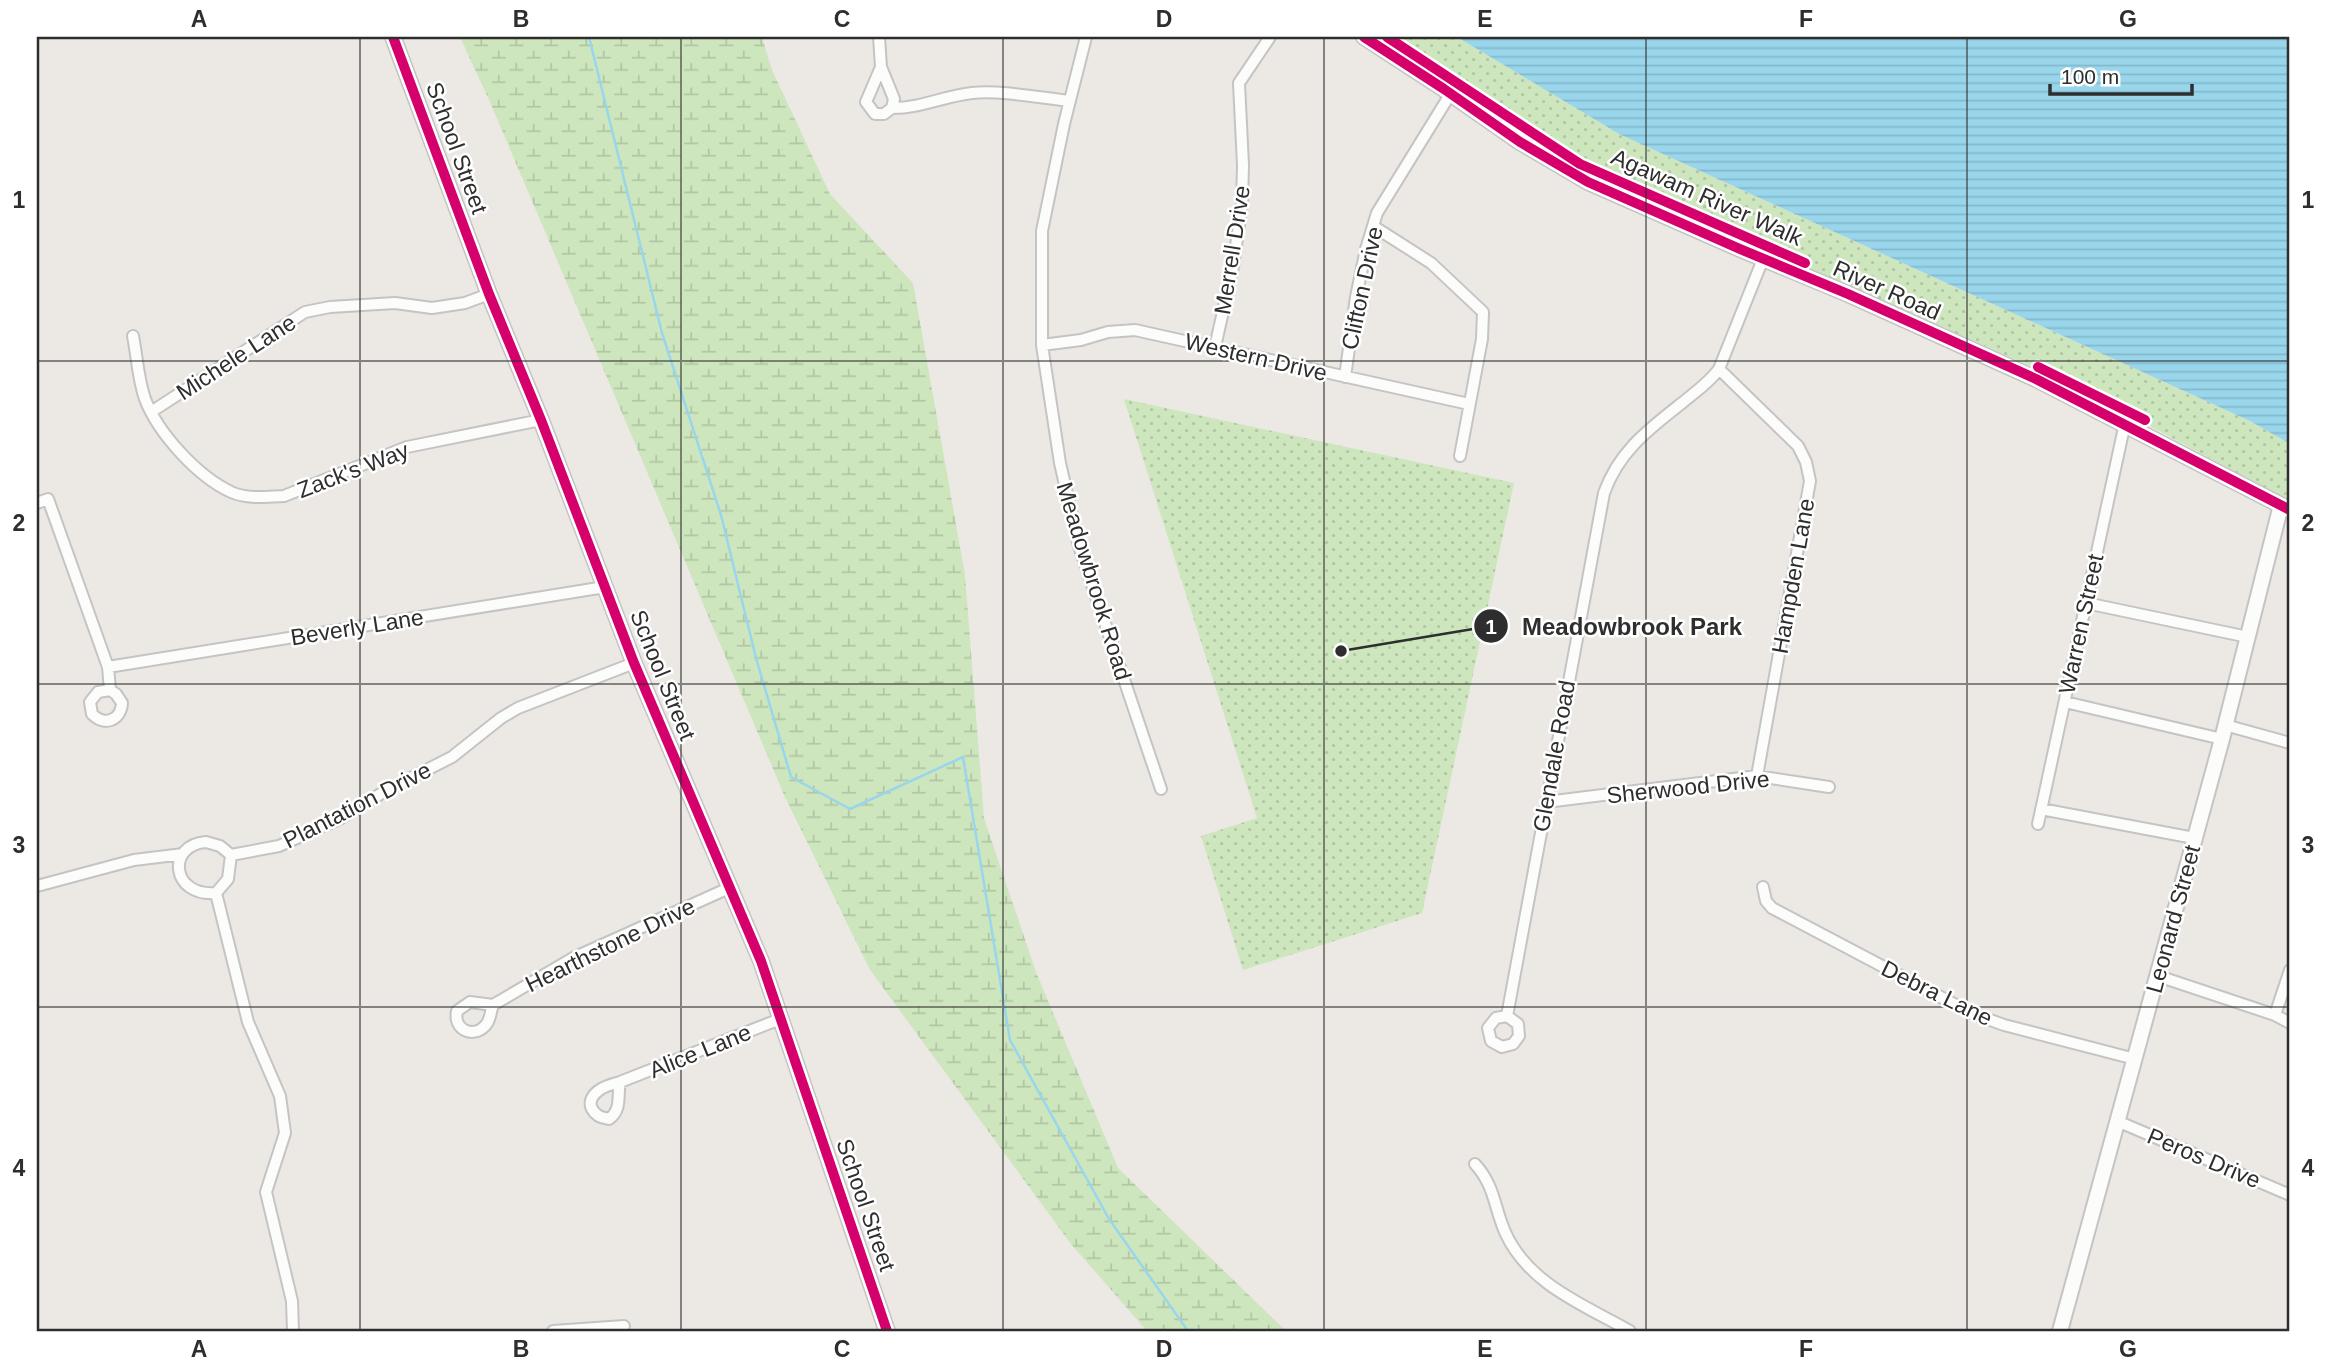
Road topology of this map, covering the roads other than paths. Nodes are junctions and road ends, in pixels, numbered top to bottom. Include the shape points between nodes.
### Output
1 (393, 37) edge
2 (879, 37) edge
3 (1086, 37) edge
4 (1270, 37) edge
5 (1364, 37) edge
6 (881, 67) junction
7 (1451, 93) junction
8 (1070, 101) junction
9 (892, 108) junction
10 (1373, 226) junction
11 (1763, 259) junction
12 (489, 294) junction
13 (133, 336) dead end
14 (1042, 345) junction
15 (1215, 347) junction
16 (1718, 369) junction
17 (1345, 377) junction
18 (1469, 404) junction
19 (151, 412) junction
20 (541, 420) junction
21 (2124, 424) junction
22 (1460, 456) dead end
23 (37, 503) edge
24 (2286, 507) edge
25 (605, 587) junction
26 (2086, 603) junction
27 (2248, 637) junction
28 (634, 663) junction
29 (108, 667) junction
30 (110, 690) dead end
31 (2065, 702) junction
32 (2223, 732) junction
33 (2290, 743) edge
34 (1757, 776) junction
35 (1829, 787) dead end
36 (1161, 789) dead end
37 (1546, 802) junction
38 (2041, 809) junction
39 (2038, 824) dead end
40 (2194, 838) junction
41 (183, 853) junction
42 (231, 855) junction
43 (37, 886) edge
44 (1763, 887) dead end
45 (729, 888) junction
46 (216, 893) junction
47 (2290, 970) edge
48 (2158, 976) junction
49 (493, 1005) dead end
50 (2275, 1015) junction
51 (1507, 1016) dead end
52 (780, 1019) junction
53 (2290, 1023) edge
54 (2135, 1059) junction
55 (620, 1082) dead end
56 (2117, 1121) junction
57 (1475, 1164) dead end
58 (2290, 1195) edge
59 (624, 1326) dead end
60 (293, 1331) edge
61 (558, 1331) edge
62 (887, 1331) edge
63 (1630, 1331) edge
64 (2060, 1331) edge

1 - 12 street, School Street
2 - 6 street
3 - 8 street, Meadowbrook Road
4 - 15 street, Merrell Drive via 1239,83 1242,204
5 - 7 street, River Road
6 - 9 street via 894,99
6 - 9 street via 866,102 875,114
7 - 10 street, Clifton Drive
7 - 11 street, River Road via 1579,177
8 - 9 street via 978,92 915,108
8 - 14 street, Meadowbrook Road via 1042,231
10 - 17 street, Clifton Drive via 1356,297
10 - 18 street via 1431,263 1483,312
11 - 16 street, Glendale Road
11 - 21 street, River Road via 2036,379
12 - 19 street, Michele Lane via 432,308 395,303 305,312
12 - 20 street, School Street
13 - 19 street, Zack's Way
14 - 15 street, Western Drive via 1136,330
14 - 36 street, Meadowbrook Road via 1076,536
15 - 17 street, Western Drive
16 - 34 street, Hampden Lane via 1793,440 1806,462 1810,481
16 - 37 street, Glendale Road via 1631,445 1609,479
17 - 18 street, Western Drive
18 - 22 street
19 - 20 street, Zack's Way via 173,444 206,477 233,493 262,498 301,491 407,447
20 - 25 street, School Street
21 - 24 street, River Road
21 - 26 street, Warren Street
23 - 29 street via 48,499
24 - 27 street, Leonard Street
25 - 28 street, School Street
25 - 29 street, Beverly Lane
26 - 27 street
26 - 31 street, Warren Street
27 - 32 street, Leonard Street
28 - 42 street, Plantation Drive via 518,708 452,757 328,824 279,846
28 - 45 street, School Street
29 - 30 street
31 - 32 street
31 - 38 street, Warren Street
32 - 33 street
32 - 40 street, Leonard Street
34 - 35 street, Sherwood Drive
34 - 37 street, Sherwood Drive
37 - 51 street, Glendale Road
38 - 39 street, Warren Street
38 - 40 street
40 - 48 street, Leonard Street
41 - 42 street via 206,842
41 - 43 street via 134,860
41 - 46 street via 179,869 187,886
42 - 46 street via 229,879
44 - 54 street, Debra Lane via 1772,908 1971,1013
45 - 49 street, Hearthstone Drive via 573,958
45 - 52 street, School Street
46 - 60 street via 248,1022 280,1096 285,1133 266,1192 292,1301
47 - 50 street
48 - 50 street
48 - 54 street, Leonard Street
50 - 53 street
52 - 55 street, Alice Lane
52 - 62 street, School Street
54 - 56 street, Leonard Street
56 - 58 street, Peros Drive
56 - 64 street, Leonard Street
57 - 63 street via 1486,1175 1505,1233 1529,1269
59 - 61 street

